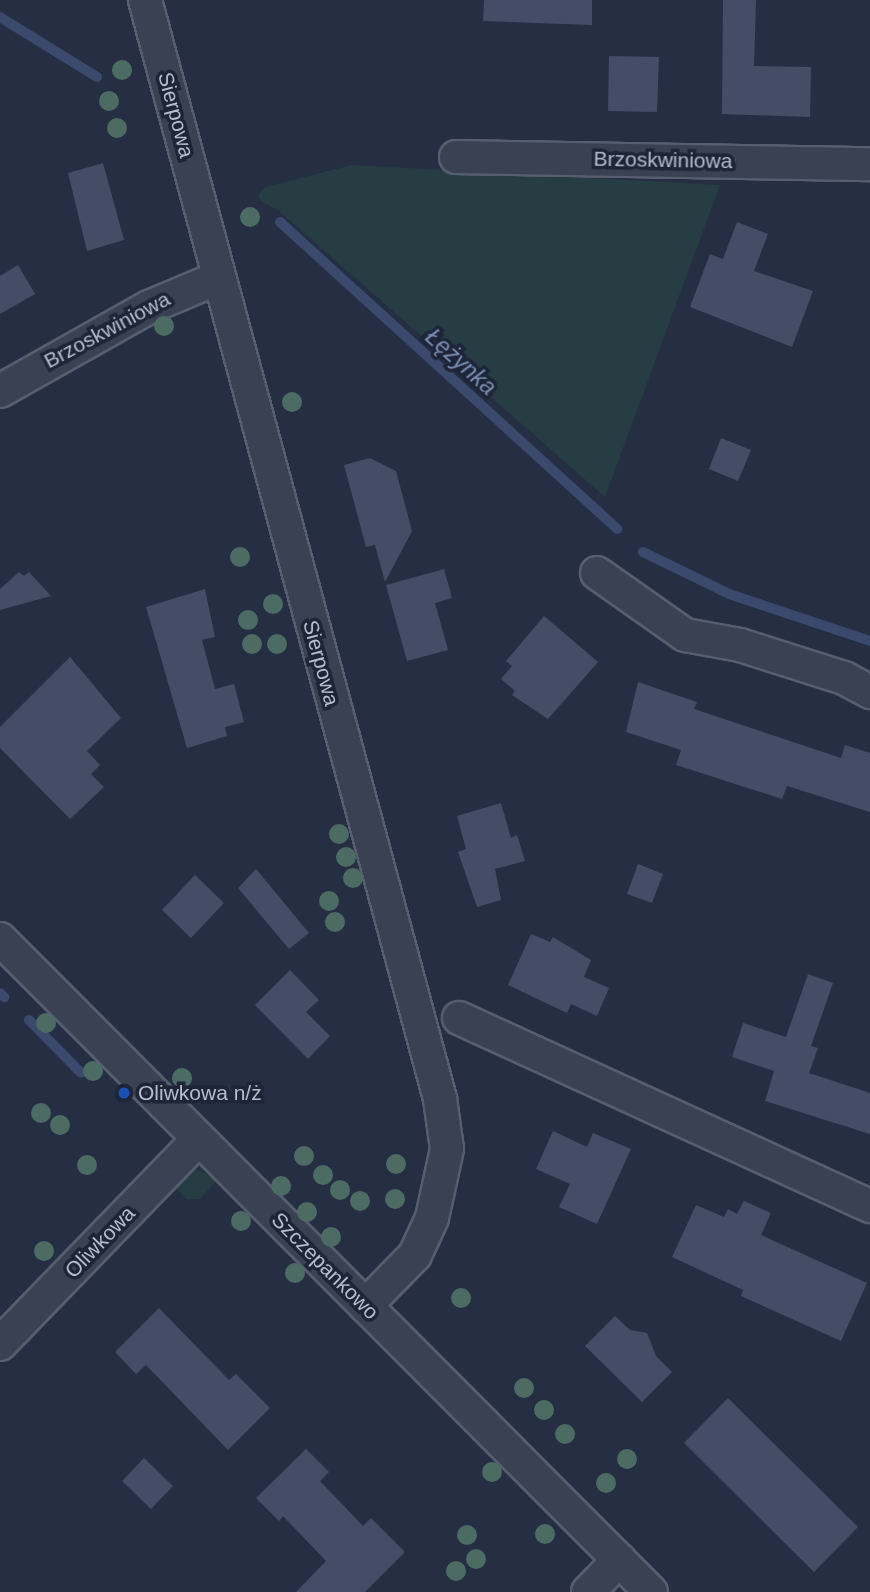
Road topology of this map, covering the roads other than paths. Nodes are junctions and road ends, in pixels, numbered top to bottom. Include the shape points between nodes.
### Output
1 (145, 0) edge
2 (456, 157) dead end
3 (870, 164) edge
4 (218, 278) junction
5 (0, 391) edge
6 (597, 573) dead end
7 (870, 692) edge
8 (0, 939) edge
9 (460, 1018) dead end
10 (198, 1140) junction
11 (870, 1206) edge
12 (365, 1306) junction
13 (0, 1344) edge
14 (619, 1560) junction
15 (588, 1592) edge
16 (651, 1592) edge

1 - 4 street, Sierpowa
2 - 3 street, Brzoskwiniowa
4 - 5 street, Brzoskwiniowa via 149,307
4 - 12 street, Sierpowa via 440,1099 447,1149 432,1218 415,1255
6 - 7 street via 685,635 740,645 844,678
8 - 10 street, Szczepankowo
9 - 11 street
10 - 12 street, Szczepankowo
10 - 13 street, Oliwkowa
12 - 14 street, Szczepankowo
14 - 15 street
14 - 16 street, Szczepankowo

